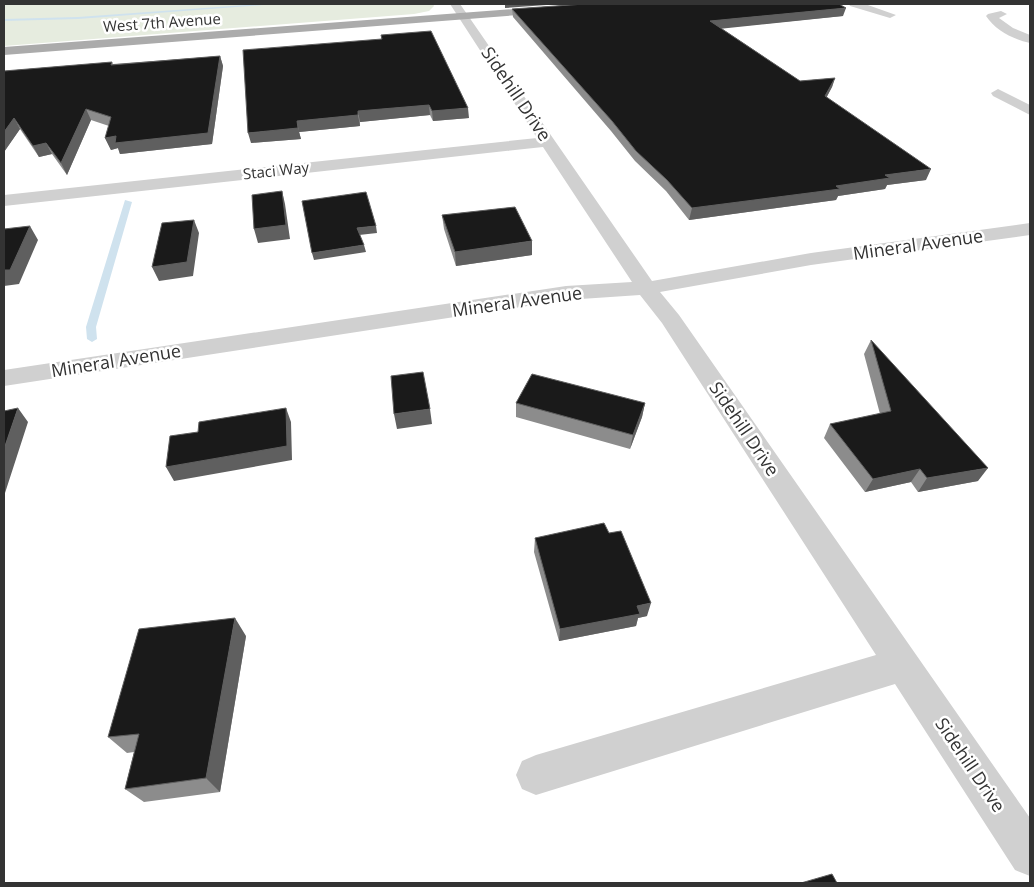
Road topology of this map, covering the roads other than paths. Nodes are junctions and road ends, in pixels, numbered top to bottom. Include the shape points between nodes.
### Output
1 (622, 4) edge
2 (854, 4) edge
3 (459, 10) edge
4 (1001, 14) dead end
5 (890, 15) dead end
6 (1030, 39) edge
7 (4, 51) edge
8 (998, 93) dead end
9 (1030, 111) edge
10 (549, 142) junction
11 (4, 201) edge
12 (1026, 233) edge
13 (646, 288) junction
14 (4, 378) edge
15 (902, 665) junction
16 (536, 775) dead end
17 (1030, 855) edge

1 - 3 main road, West 7th Avenue
2 - 5 street
3 - 7 main road, West 7th Avenue
3 - 10 street, Sidehill Drive
4 - 6 street via 992,16 1003,27
8 - 9 street
10 - 11 street, Staci Way
10 - 13 street, Sidehill Drive
12 - 13 street, Mineral Avenue via 811,259
13 - 14 street, Mineral Avenue via 566,294
13 - 15 street, Sidehill Drive via 671,320
15 - 16 street
15 - 17 street, Sidehill Drive

